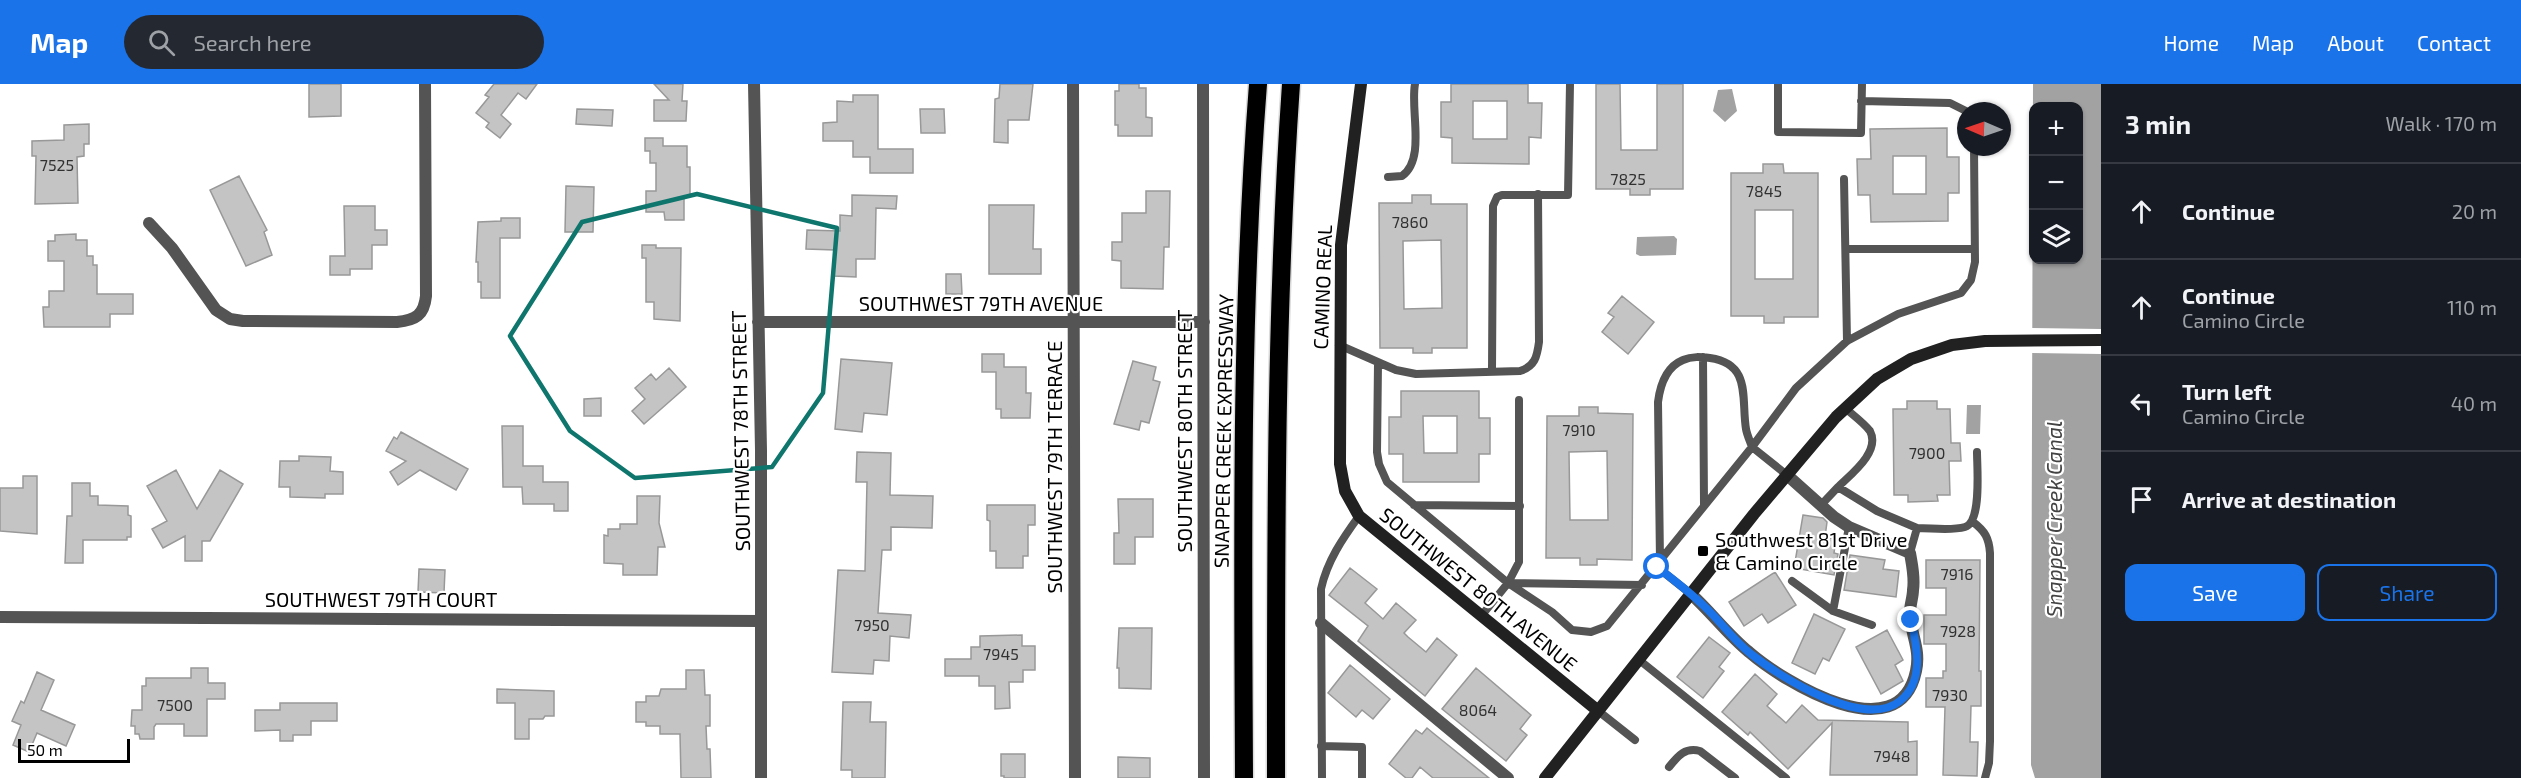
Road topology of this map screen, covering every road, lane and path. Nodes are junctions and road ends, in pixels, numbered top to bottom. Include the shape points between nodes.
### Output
1 (425, 84) edge
2 (754, 84) edge
3 (1073, 84) edge
4 (1203, 84) edge
5 (1258, 84) edge
6 (1291, 84) edge
7 (1361, 84) edge
8 (1415, 84) edge
9 (1570, 84) edge
10 (1778, 84) edge
11 (1862, 84) edge
12 (1862, 101) junction
13 (1957, 106) edge
14 (1974, 156) edge
15 (1388, 177) dead end
16 (1845, 179) dead end
17 (1538, 194) junction
18 (149, 223) dead end
19 (1846, 249) junction
20 (1974, 249) junction
21 (758, 322) junction
22 (1074, 322) junction
23 (1204, 322) junction
24 (2101, 340) edge
25 (1847, 341) junction
26 (1339, 345) junction
27 (1703, 357) junction
28 (1378, 363) junction
29 (1492, 372) junction
30 (1519, 400) dead end
31 (1845, 408) junction
32 (1752, 447) junction
33 (1977, 452) dead end
34 (1787, 475) junction
35 (1838, 487) junction
36 (1345, 491) joint
37 (1414, 505) junction
38 (1704, 505) junction
39 (1821, 505) junction
40 (1520, 506) junction
41 (1359, 516) junction
42 (1973, 522) junction
43 (1849, 527) junction
44 (1917, 528) junction
45 (1910, 553) junction
46 (1659, 564) junction
47 (1792, 581) dead end
48 (1508, 583) junction
49 (1642, 585) junction
50 (1691, 594) junction
51 (1833, 612) junction
52 (1482, 615) junction
53 (0, 617) edge
54 (761, 621) junction
55 (1321, 623) junction
56 (1872, 625) dead end
57 (1638, 659) junction
58 (1597, 710) junction
59 (1635, 740) dead end
60 (1321, 746) junction
61 (1669, 767) dead end
62 (761, 778) edge
63 (1075, 778) edge
64 (1204, 778) edge
65 (1244, 778) edge
66 (1276, 778) edge
67 (1322, 778) edge
68 (1362, 778) edge
69 (1508, 778) edge
70 (1545, 778) edge
71 (1735, 778) edge
72 (1786, 778) edge
73 (1985, 778) edge

1 - 18 street via 427,288 420,316 397,322 230,319 216,310
2 - 21 street, SOUTHWEST 78TH STREET
3 - 22 street, SOUTHWEST 79TH TERRACE
4 - 23 street, SOUTHWEST 80TH STREET
5 - 65 highway, SNAPPER CREEK EXPRESSWAY via 1243,420
6 - 66 highway via 1276,411
7 - 26 street, CAMINO REAL via 1341,245
8 - 15 lane via 1411,165 1402,176
9 - 17 lane via 1568,195
10 - 12 lane via 1778,132 1861,133
11 - 12 lane
12 - 13 lane via 1950,103
14 - 20 lane
16 - 19 lane
17 - 29 lane via 1536,360 1520,371
17 - 29 lane via 1502,195 1493,206
19 - 20 lane
19 - 25 lane
20 - 25 lane via 1973,273 1961,293 1898,314
21 - 22 street, SOUTHWEST 79TH AVENUE
21 - 54 street, SOUTHWEST 78TH STREET
22 - 23 street, SOUTHWEST 79TH AVENUE
22 - 63 street, SOUTHWEST 79TH TERRACE
23 - 64 street, SOUTHWEST 80TH STREET
24 - 31 street via 1961,343 1921,355 1883,374
25 - 32 lane via 1796,387
26 - 28 lane
26 - 36 street, CAMINO REAL via 1340,464
27 - 32 lane via 1727,363 1738,375
27 - 38 lane
27 - 46 lane via 1678,362 1659,391
28 - 29 lane via 1416,374
28 - 37 lane via 1378,464 1387,482
30 - 40 lane
31 - 34 street
31 - 35 lane via 1869,430 1872,445 1863,461
32 - 34 lane
32 - 38 lane
33 - 42 lane
34 - 39 street
34 - 50 street
35 - 39 lane
35 - 44 lane via 1877,511
36 - 41 street, SOUTHWEST 80TH AVENUE
37 - 40 lane
37 - 48 lane
38 - 46 lane
39 - 43 street
40 - 48 lane via 1519,562
41 - 52 street, SOUTHWEST 80TH AVENUE
41 - 55 lane via 1326,571 1321,589
42 - 44 lane via 1963,528
42 - 73 lane via 1984,530 1990,554 1990,741
43 - 45 street
43 - 51 lane
44 - 45 lane
45 - 50 street via 1914,586 1910,614 1917,664 1908,693 1888,707 1834,703 1788,679 1750,654
46 - 49 lane
46 - 50 lane
47 - 51 lane
48 - 49 lane
48 - 49 lane via 1572,630 1581,632 1607,627
48 - 52 lane
50 - 57 street
51 - 56 lane
52 - 58 street, SOUTHWEST 80TH AVENUE
53 - 54 street, SOUTHWEST 79TH COURT
54 - 62 street, SOUTHWEST 78TH STREET
55 - 60 lane
55 - 69 street
57 - 58 street
57 - 72 lane
58 - 59 lane
58 - 70 street
60 - 67 lane
60 - 68 lane via 1362,747
61 - 71 lane via 1680,754 1695,750

